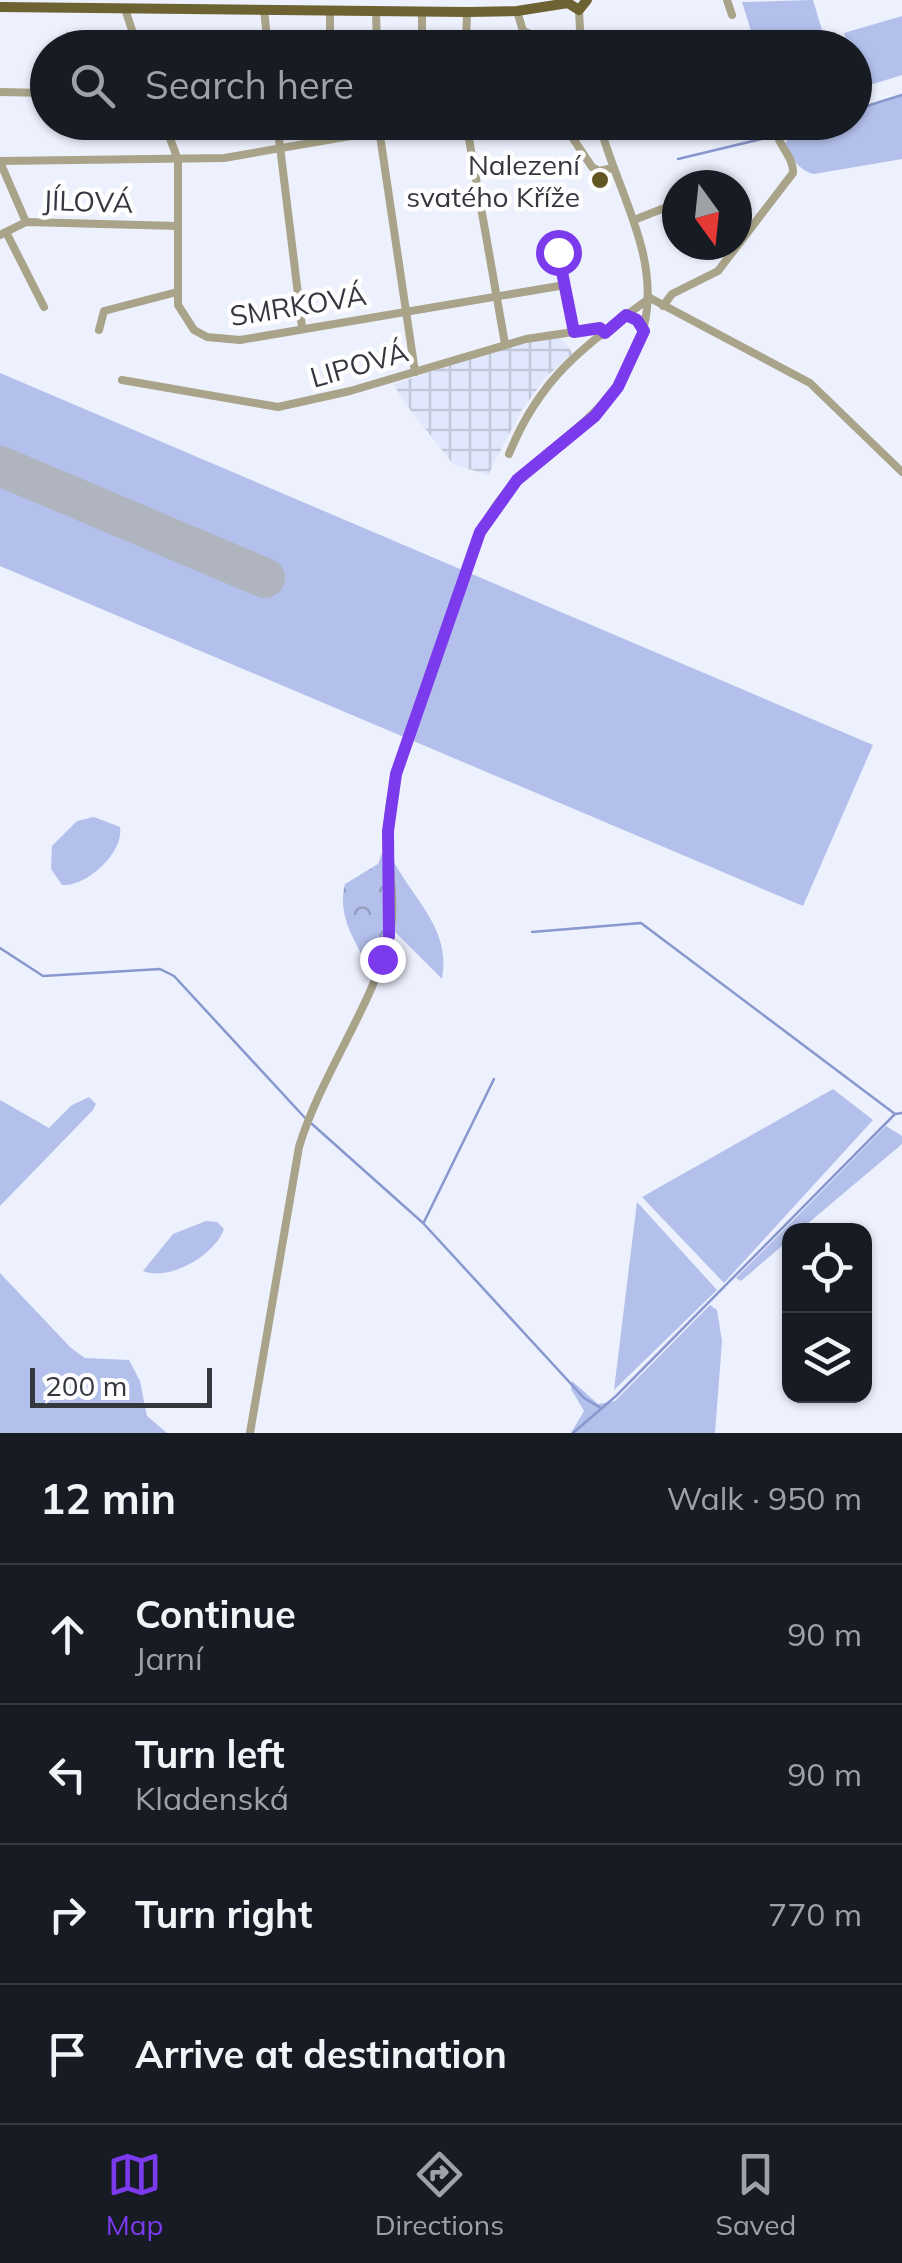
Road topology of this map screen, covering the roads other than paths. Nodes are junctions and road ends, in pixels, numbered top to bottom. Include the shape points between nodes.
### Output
1 (587, 0) edge
2 (727, 0) edge
3 (568, 1) edge
4 (256, 6) edge
5 (0, 7) edge
6 (125, 8) junction
7 (330, 10) junction
8 (579, 10) junction
9 (376, 11) junction
10 (422, 12) junction
11 (467, 12) junction
12 (518, 12) junction
13 (732, 15) dead end
14 (132, 30) edge
15 (330, 30) edge
16 (376, 30) edge
17 (422, 30) edge
18 (466, 30) edge
19 (523, 30) edge
20 (581, 30) edge
21 (0, 92) edge
22 (30, 93) edge
23 (171, 140) edge
24 (279, 140) edge
25 (325, 140) edge
26 (380, 140) edge
27 (469, 140) edge
28 (574, 140) edge
29 (604, 140) edge
30 (777, 140) edge
31 (280, 148) junction
32 (178, 160) junction
33 (0, 162) edge
34 (613, 168) junction
35 (662, 209) edge
36 (634, 220) junction
37 (26, 222) junction
38 (178, 226) junction
39 (3, 233) edge
40 (558, 252) dead end
41 (565, 285) junction
42 (177, 292) junction
43 (495, 295) junction
44 (650, 298) junction
45 (663, 306) junction
46 (44, 307) dead end
47 (408, 310) junction
48 (626, 315) junction
49 (302, 327) junction
50 (99, 330) dead end
51 (644, 331) junction
52 (574, 332) junction
53 (605, 333) junction
54 (505, 344) junction
55 (415, 372) junction
56 (122, 380) dead end
57 (509, 454) dead end
58 (902, 472) edge
59 (250, 1433) edge

1 - 8 main road
2 - 13 street
3 - 8 main road
3 - 12 main road
4 - 6 main road
4 - 7 main road
5 - 6 main road
6 - 14 street
7 - 9 main road
7 - 15 street
8 - 20 street
9 - 10 main road
9 - 16 street
10 - 11 main road
10 - 17 street
11 - 12 main road
11 - 18 street
12 - 19 street
21 - 22 street
23 - 32 street
24 - 31 street
25 - 31 street
26 - 47 street
27 - 43 street
28 - 34 street via 592,167
29 - 34 street
30 - 45 street via 792,173 718,271 672,294
31 - 32 street
31 - 49 street
32 - 33 street
32 - 38 street
33 - 37 street
34 - 36 street
35 - 36 street
36 - 44 street
37 - 38 street, JÍLOVÁ
37 - 39 street, JÍLOVÁ
38 - 42 street
39 - 46 street
40 - 41 street
41 - 43 street, SMRKOVÁ
41 - 52 street
42 - 49 street, SMRKOVÁ via 182,316 207,337 240,340
42 - 50 street via 104,310
43 - 47 street, SMRKOVÁ
43 - 54 street
44 - 45 street
44 - 48 street
44 - 51 street
45 - 58 street via 810,383
47 - 49 street, SMRKOVÁ
47 - 55 street
48 - 51 street
48 - 53 street
51 - 59 street via 618,387 595,416 517,480 480,532 396,774 388,831 389,936 299,1148
52 - 53 street, LIPOVÁ
52 - 54 street, LIPOVÁ
53 - 57 street via 551,377 526,411
54 - 55 street, LIPOVÁ
55 - 56 street, LIPOVÁ via 278,407

